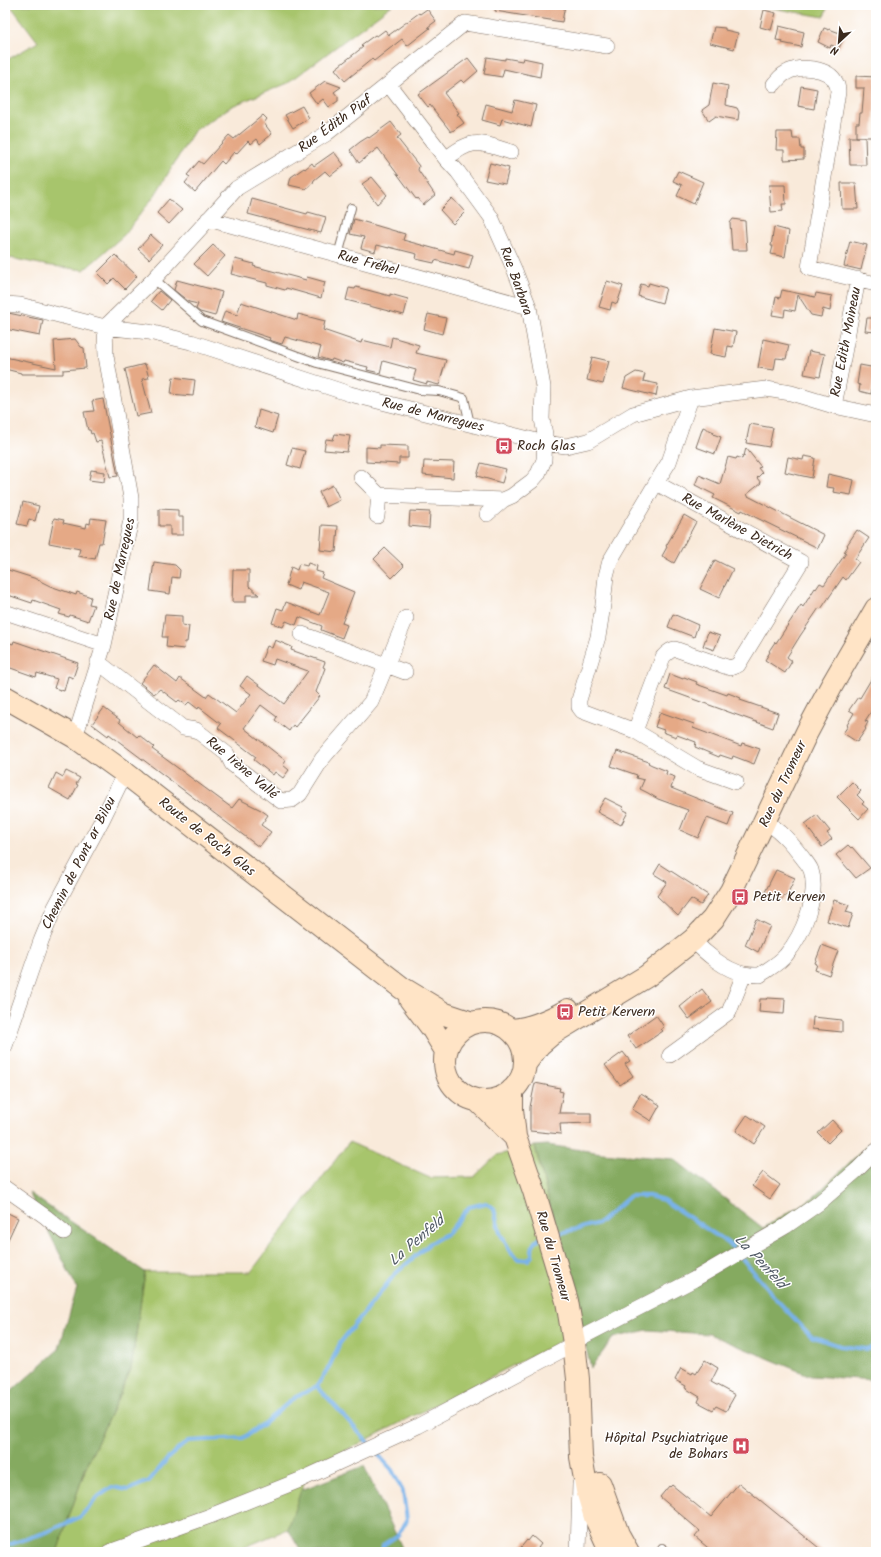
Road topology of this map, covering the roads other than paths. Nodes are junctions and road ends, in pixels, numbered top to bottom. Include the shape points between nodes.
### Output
1 (607, 46) dead end
2 (774, 84) dead end
3 (389, 85) junction
4 (512, 152) dead end
5 (446, 159) junction
6 (351, 208) dead end
7 (208, 220) junction
8 (338, 255) junction
9 (154, 279) junction
10 (858, 279) junction
11 (876, 284) edge
12 (5, 304) edge
13 (529, 307) junction
14 (106, 326) junction
15 (691, 398) junction
16 (834, 406) junction
17 (876, 415) edge
18 (470, 424) junction
19 (545, 443) junction
20 (361, 477) dead end
21 (656, 483) junction
22 (379, 494) junction
23 (503, 500) junction
24 (487, 514) dead end
25 (377, 516) dead end
26 (876, 609) edge
27 (5, 612) edge
28 (406, 618) dead end
29 (302, 634) dead end
30 (104, 645) junction
31 (98, 662) junction
32 (386, 666) junction
33 (405, 672) dead end
34 (5, 697) edge
35 (635, 731) junction
36 (75, 737) junction
37 (125, 773) junction
38 (736, 782) dead end
39 (765, 822) junction
40 (686, 945) junction
41 (744, 974) junction
42 (402, 988) junction
43 (472, 1023) junction
44 (511, 1030) junction
45 (5, 1046) edge
46 (446, 1051) junction
47 (670, 1055) dead end
48 (524, 1064) junction
49 (512, 1090) junction
50 (477, 1100) junction
51 (515, 1137) junction
52 (876, 1152) edge
53 (5, 1188) edge
54 (64, 1232) dead end
55 (574, 1342) junction
56 (578, 1379) junction
57 (581, 1457) junction
58 (617, 1548) edge
59 (109, 1552) edge
60 (578, 1552) edge

1 - 3 street, Rue Édith Piaf via 465,24
2 - 10 street via 785,73 795,69 822,71 836,82 838,92 809,268
3 - 5 street, Rue Barbara
3 - 7 street, Rue Édith Piaf via 326,134 237,188
4 - 5 street via 476,142 459,148
5 - 13 street, Rue Barbara via 491,218
6 - 8 lane
7 - 8 street, Rue Fréhel
7 - 9 street, Rue Édith Piaf
8 - 13 street, Rue Fréhel
9 - 14 street, Rue Édith Piaf
9 - 18 lane via 202,321 317,363 420,390 439,391 464,398
10 - 11 street
10 - 16 street, Rue Edith Moineau
12 - 14 street, Rue de Marregues via 20,305
13 - 19 street, Rue Barbara via 543,386 542,419
14 - 18 street, Rue de Marregues via 149,332 191,342 350,394
14 - 30 street, Rue de Marregues via 106,356 132,498 132,520
15 - 16 street, Rue de Marregues via 766,389 791,393
15 - 19 street, Rue de Marregues via 633,414 588,441 566,446
15 - 21 street via 669,462
16 - 17 street, Rue de Marregues
18 - 19 street, Rue de Marregues
19 - 23 street, Rue Barbara via 544,460 538,474 512,496
20 - 22 street
21 - 35 street via 610,561 598,637 579,700 582,711
21 - 35 street, Rue Marlène Dietrich via 801,562 738,665 730,668 675,649 663,657
22 - 23 street
22 - 25 street
23 - 24 street, Rue Barbara
26 - 39 main road, Rue du Tromeur via 807,732
27 - 30 street
28 - 32 street, Rue Irène Vallé
29 - 32 street
30 - 31 street, Rue de Marregues
31 - 32 street, Rue Irène Vallé via 182,728 196,730 227,754 232,764 281,801 292,800 300,794 322,759 371,702
31 - 36 street, Rue de Marregues
32 - 33 street
34 - 36 main road, Route de Roc'h Glas
35 - 38 street via 696,768
36 - 37 main road, Route de Roc'h Glas
37 - 42 main road, Route de Roc'h Glas
37 - 45 street, Chemin de Pont ar Bilou via 55,907
39 - 40 main road, Rue du Tromeur via 731,891 713,919
39 - 41 street via 786,837 811,868 814,887 810,910 798,937 786,955 760,976
40 - 41 street via 703,951 723,965
40 - 44 main road, Rue du Tromeur via 545,1022
40 - 48 main road, Rue du Tromeur via 647,976 553,1033 539,1045
41 - 47 street via 729,1012
42 - 43 main road, Route de Roc'h Glas via 445,1014
42 - 46 main road, Route de Roc'h Glas
43 - 44 main road via 499,1023
43 - 46 main road via 455,1034
44 - 48 main road via 520,1042
46 - 50 main road via 446,1072 451,1082 458,1090
48 - 49 main road via 518,1082
49 - 50 main road via 496,1099
49 - 51 main road, Rue du Tromeur
50 - 51 main road, Rue du Tromeur
51 - 55 main road, Rue du Tromeur via 567,1301
52 - 55 street via 819,1202 786,1226 693,1280
53 - 54 street
55 - 56 main road, Rue du Tromeur
55 - 59 street via 418,1426 300,1480
56 - 57 main road, Rue du Tromeur
56 - 58 main road, Rue du Tromeur via 592,1452
57 - 58 main road, Rue du Tromeur via 595,1518
57 - 60 street

